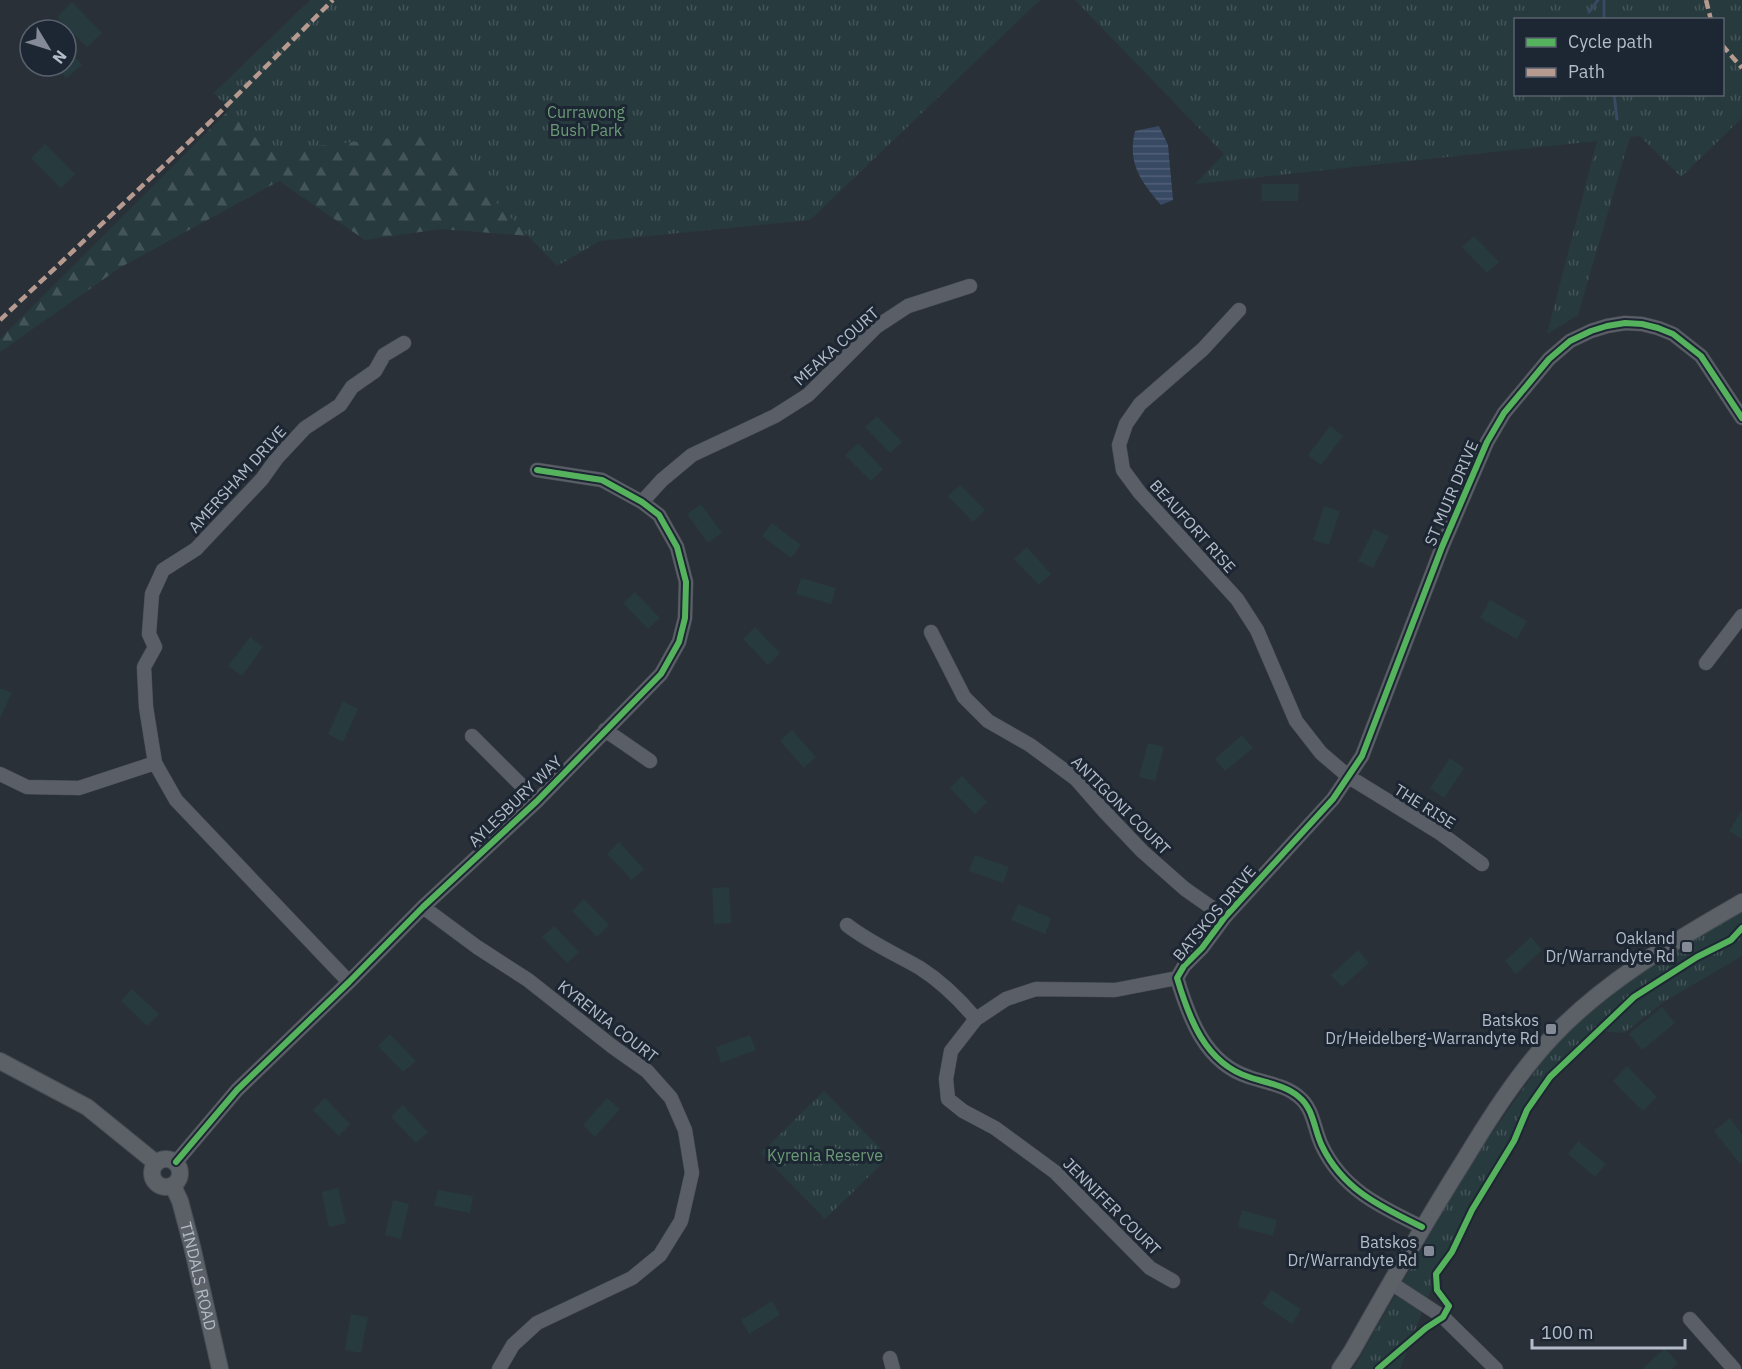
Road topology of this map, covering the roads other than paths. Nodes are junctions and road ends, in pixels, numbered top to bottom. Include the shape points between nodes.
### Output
1 (970, 286) dead end
2 (1239, 310) dead end
3 (404, 343) dead end
4 (1742, 418) edge
5 (537, 470) dead end
6 (642, 502) junction
7 (1742, 616) edge
8 (930, 632) dead end
9 (1706, 663) dead end
10 (605, 730) junction
11 (472, 736) dead end
12 (650, 761) dead end
13 (155, 763) junction
14 (0, 774) edge
15 (1349, 777) junction
16 (537, 801) junction
17 (1482, 864) dead end
18 (1742, 902) edge
19 (423, 907) junction
20 (1225, 917) junction
21 (847, 925) dead end
22 (1177, 978) junction
23 (349, 982) junction
24 (976, 1019) junction
25 (0, 1061) edge
26 (176, 1162) junction
27 (156, 1163) junction
28 (173, 1186) junction
29 (1422, 1227) junction
30 (1173, 1281) dead end
31 (1390, 1283) junction
32 (1690, 1319) dead end
33 (220, 1369) edge
34 (499, 1369) edge
35 (1340, 1369) edge
36 (1496, 1369) edge
37 (1734, 1369) edge

1 - 6 street, MEAKA COURT via 908,306 876,327 808,395 775,416 692,455
2 - 15 street, BEAUFORT RISE via 1203,349 1140,404 1126,424 1119,445 1123,470 1236,599 1257,630 1296,721 1321,753
3 - 13 street, AMERSHAM DRIVE via 384,355 375,371 352,387 340,405 305,428 196,549 163,570 152,594 149,634 155,647 144,667
4 - 15 street, ST MUIR DRIVE via 1701,356 1673,334 1658,328 1625,323 1606,326 1570,341 1549,359 1504,413 1487,442 1362,756
5 - 6 street, AYLESBURY WAY via 602,480
6 - 10 street, AYLESBURY WAY via 658,515 677,547 686,582 685,618 679,642 661,674
7 - 9 street
8 - 20 street, ANTIGONI COURT via 964,697 988,722 1030,745 1076,779 1142,851
10 - 12 street
10 - 16 street, AYLESBURY WAY
11 - 16 street
13 - 14 street via 79,788 27,787
13 - 23 street, AMERSHAM DRIVE via 176,800
15 - 17 street, THE RISE
15 - 20 street, BATSKOS DRIVE
16 - 19 street, AYLESBURY WAY
18 - 29 main road via 1633,967 1552,1036 1490,1118
19 - 23 street, AYLESBURY WAY
19 - 34 street, KYRENIA COURT via 528,980 647,1071 671,1098 685,1130 692,1166 681,1221 660,1255 632,1278 537,1323 513,1345
20 - 22 street, BATSKOS DRIVE
21 - 24 street via 922,969 956,996
22 - 24 street, JENNIFER COURT via 1115,990 1036,989 1006,999
22 - 29 street, BATSKOS DRIVE via 1203,1043 1231,1069 1283,1087 1301,1098 1326,1153 1343,1178 1373,1203
23 - 26 street, AYLESBURY WAY via 237,1090
24 - 30 street, JENNIFER COURT via 951,1051 946,1079 948,1099 1055,1172 1150,1268
25 - 27 main road via 87,1107
26 - 27 main road via 168,1158
26 - 28 main road via 181,1175
27 - 28 main road via 152,1171 156,1183 164,1188
28 - 33 main road, TINDALS ROAD via 192,1246
29 - 31 main road
31 - 35 main road
31 - 36 street via 1443,1317
32 - 37 street

